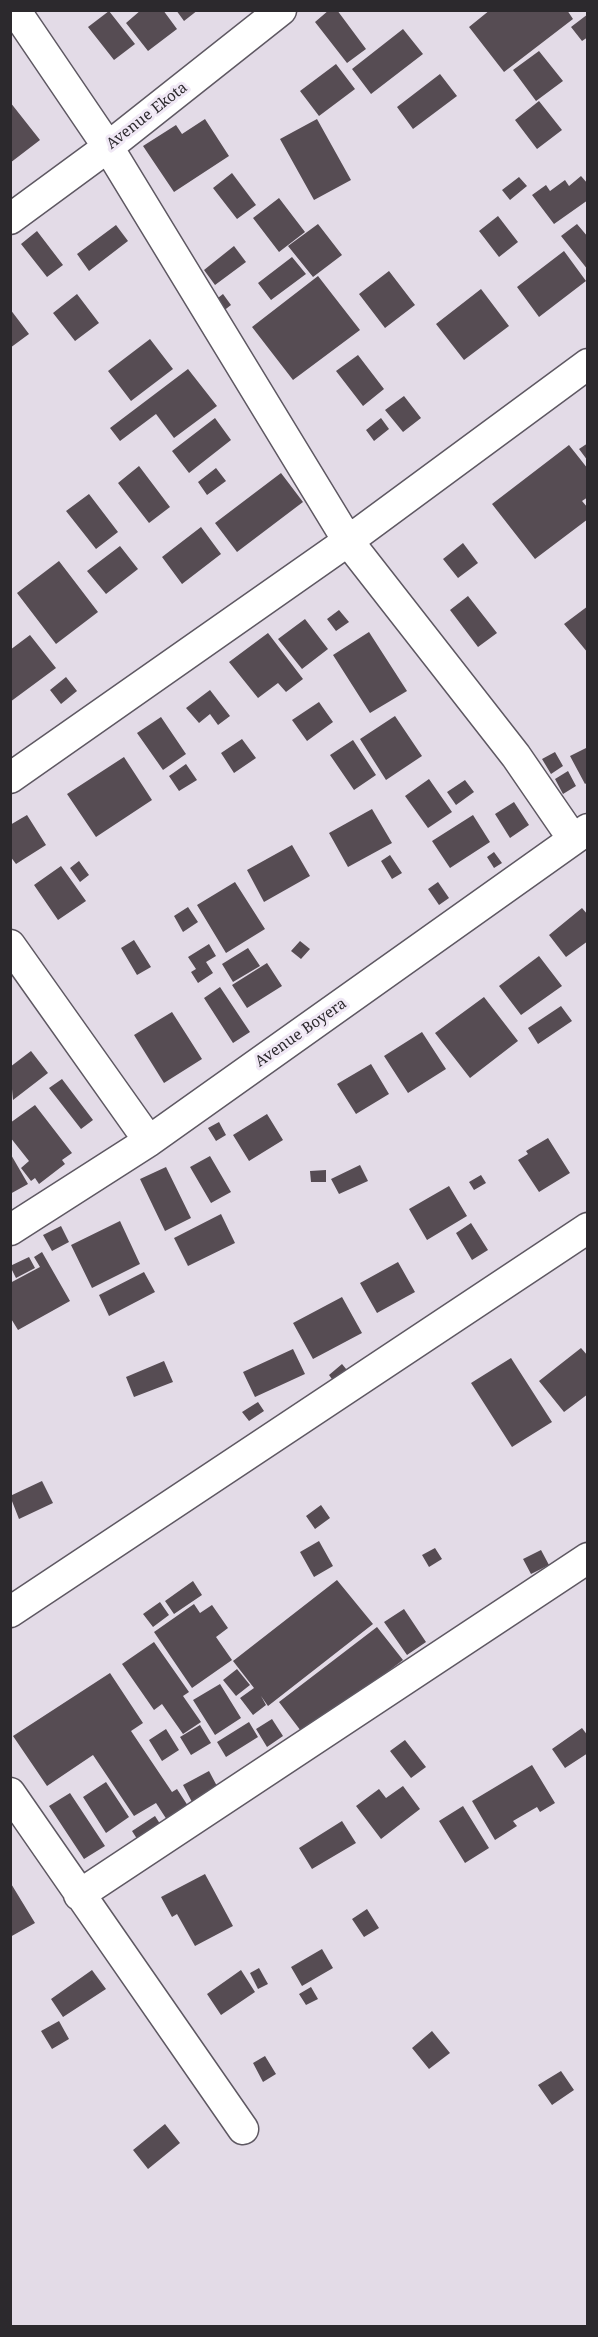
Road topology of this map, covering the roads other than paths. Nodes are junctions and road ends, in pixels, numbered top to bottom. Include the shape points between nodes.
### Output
1 (15, 10) edge
2 (281, 10) edge
3 (108, 147) junction
4 (10, 219) edge
5 (588, 364) edge
6 (348, 541) junction
7 (10, 778) edge
8 (580, 834) edge
9 (10, 945) edge
10 (149, 1141) junction
11 (588, 1228) edge
12 (10, 1230) edge
13 (588, 1558) edge
14 (10, 1612) edge
15 (10, 1793) edge
16 (79, 1895) junction
17 (243, 2129) dead end

1 - 3 street
2 - 3 street, Avenue Ekota
3 - 4 street, Avenue Ekota
3 - 6 street
5 - 6 street
6 - 7 street
6 - 8 street
8 - 10 street, Avenue Boyera
9 - 10 street
10 - 12 street, Avenue Boyera
11 - 14 street
13 - 16 street
15 - 16 street
16 - 17 street

